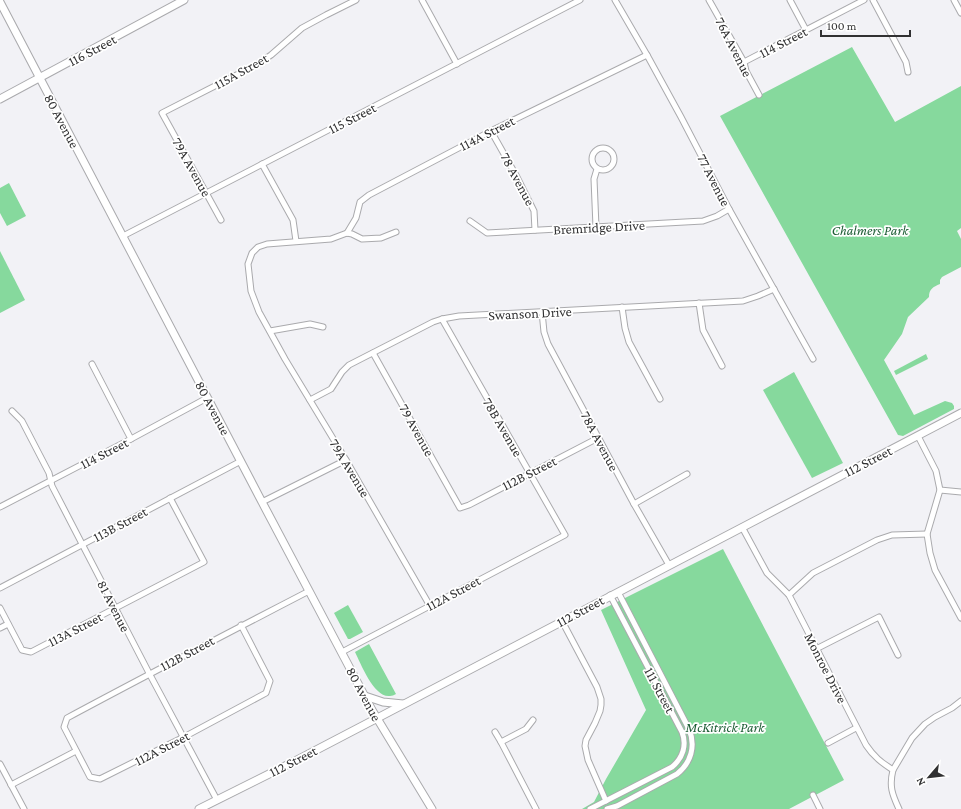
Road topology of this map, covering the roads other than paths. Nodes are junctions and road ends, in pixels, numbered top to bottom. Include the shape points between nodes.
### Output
1 (184, 0) edge
2 (356, 0) edge
3 (422, 0) edge
4 (580, 0) edge
5 (614, 0) edge
6 (709, 0) edge
7 (790, 0) edge
8 (864, 0) edge
9 (873, 0) edge
10 (954, 0) edge
11 (0, 2) edge
12 (961, 13) edge
13 (806, 30) junction
14 (647, 55) junction
15 (744, 62) junction
16 (457, 64) junction
17 (908, 72) dead end
18 (40, 78) junction
19 (759, 95) dead end
20 (0, 99) edge
21 (162, 113) joint
22 (491, 131) junction
23 (262, 164) junction
24 (597, 169) junction
25 (206, 193) junction
26 (729, 209) junction
27 (221, 220) dead end
28 (470, 221) dead end
29 (596, 227) junction
30 (535, 230) junction
31 (396, 232) dead end
32 (347, 233) junction
33 (123, 236) junction
34 (296, 241) junction
35 (774, 289) junction
36 (699, 303) junction
37 (622, 308) junction
38 (542, 312) junction
39 (442, 319) junction
40 (323, 327) dead end
41 (270, 331) junction
42 (373, 353) junction
43 (814, 359) dead end
44 (92, 364) dead end
45 (722, 366) dead end
46 (207, 398) junction
47 (660, 399) dead end
48 (310, 400) junction
49 (12, 411) dead end
50 (961, 412) edge
51 (918, 436) junction
52 (598, 438) junction
53 (131, 439) junction
54 (346, 460) junction
55 (241, 461) junction
56 (529, 473) junction
57 (687, 474) dead end
58 (50, 480) junction
59 (940, 490) junction
60 (961, 492) edge
61 (170, 498) junction
62 (262, 502) junction
63 (634, 504) junction
64 (0, 506) edge
65 (460, 508) joint
66 (742, 526) junction
67 (928, 534) junction
68 (565, 535) joint
69 (82, 544) junction
70 (669, 565) junction
71 (0, 588) edge
72 (309, 591) junction
73 (618, 592) junction
74 (788, 595) junction
75 (610, 596) junction
76 (430, 606) junction
77 (0, 608) edge
78 (115, 608) junction
79 (961, 618) edge
80 (562, 621) junction
81 (8, 624) junction
82 (241, 625) junction
83 (0, 628) edge
84 (816, 649) junction
85 (342, 652) junction
86 (898, 655) dead end
87 (149, 673) junction
88 (366, 696) junction
89 (961, 700) edge
90 (403, 704) junction
91 (377, 718) junction
92 (533, 720) dead end
93 (856, 728) junction
94 (495, 732) dead end
95 (184, 737) junction
96 (501, 742) junction
97 (828, 743) dead end
98 (76, 751) junction
99 (0, 764) edge
100 (893, 770) junction
101 (11, 785) junction
102 (813, 795) dead end
103 (217, 800) junction
104 (606, 801) junction
105 (24, 809) edge
106 (199, 809) edge
107 (432, 809) edge
108 (536, 809) edge
109 (590, 809) edge
110 (607, 809) edge
111 (820, 809) edge
112 (899, 809) edge

1 - 18 street, 116 Street
2 - 21 street, 115A Street via 302,28 258,64
3 - 16 street
4 - 16 street, 115 Street
5 - 14 street, 77 Avenue
6 - 15 street, 76A Avenue
7 - 13 street
8 - 13 street, 114 Street
9 - 17 street via 906,62
10 - 12 street
11 - 18 street, 80 Avenue
13 - 15 street, 114 Street
14 - 22 street, 114A Street
14 - 26 street, 77 Avenue
15 - 19 street, 76A Avenue
16 - 23 street, 115 Street
18 - 20 street, 116 Street
18 - 33 street, 80 Avenue
21 - 25 street, 79A Avenue
22 - 30 street, 78 Avenue via 534,211
22 - 32 street, 114A Street via 369,194 360,202 356,218
23 - 25 street, 115 Street
23 - 34 street via 293,220
24 - 24 street via 604,170 612,166 614,157 609,150 597,149 593,154 592,163
24 - 29 street via 594,179
25 - 27 street, 79A Avenue
25 - 33 street, 115 Street
26 - 29 street, Bremridge Drive via 703,221
26 - 35 street, 77 Avenue
28 - 30 street, Bremridge Drive via 487,233
29 - 30 street, Bremridge Drive
31 - 32 street via 381,238 362,240
32 - 34 street via 331,239
33 - 46 street, 80 Avenue
34 - 41 street, 79A Avenue via 258,247 252,253 248,264 251,291
35 - 36 street, Swanson Drive via 743,301
35 - 43 street, 77 Avenue
36 - 37 street, Swanson Drive
36 - 45 street via 703,330
37 - 38 street, Swanson Drive
37 - 47 street via 629,342
38 - 39 street, Swanson Drive
38 - 52 street, 78A Avenue via 548,344
39 - 42 street, Swanson Drive
39 - 56 street, 78B Avenue
40 - 41 street via 310,324
41 - 48 street, 79A Avenue
42 - 48 street, Swanson Drive via 349,365 330,389
42 - 65 street, 79 Avenue
44 - 53 street
46 - 53 street, 114 Street
46 - 55 street, 80 Avenue
48 - 54 street, 79A Avenue
49 - 58 street, 81 Avenue via 22,421
50 - 51 street, 112 Street
51 - 59 street via 936,471
51 - 66 street, 112 Street
52 - 56 street, 112B Street
52 - 63 street, 78A Avenue
53 - 58 street, 114 Street
54 - 62 street
54 - 76 street, 79A Avenue
55 - 61 street, 113B Street
55 - 62 street, 80 Avenue
56 - 65 street, 112B Street
56 - 68 street, 78B Avenue
57 - 63 street
58 - 64 street, 114 Street
58 - 69 street, 81 Avenue
59 - 60 street
59 - 67 street
61 - 69 street, 113B Street
61 - 78 street, 113A Street via 204,562
62 - 72 street, 80 Avenue
63 - 70 street, 78A Avenue
66 - 70 street, 112 Street
66 - 74 street, Monroe Drive via 767,574
67 - 74 street via 892,535 877,540 813,573
67 - 79 street via 935,570
68 - 76 street, 112A Street
69 - 71 street, 113B Street
69 - 78 street, 81 Avenue
70 - 73 street, 112 Street
72 - 82 street, 112B Street
72 - 85 street, 80 Avenue
73 - 75 street, 112 Street
73 - 110 street, 111 Street via 692,736 692,748 688,763 677,774
74 - 84 street, Monroe Drive
75 - 80 street, 112 Street
75 - 104 street, 111 Street via 682,732 684,745 681,757 672,767
76 - 85 street, 112A Street
77 - 81 street
78 - 81 street, 113A Street via 31,652 22,650
78 - 87 street, 81 Avenue
80 - 90 street, 112 Street
80 - 104 street via 601,699 600,711 585,746 588,760
81 - 83 street
82 - 87 street, 112B Street
82 - 95 street, 112A Street via 270,681 266,693
84 - 86 street via 879,617
84 - 93 street, Monroe Drive
85 - 88 street, 80 Avenue
87 - 95 street, 81 Avenue
87 - 98 street, 112B Street via 66,718 64,727
88 - 90 street via 383,702
88 - 91 street, 80 Avenue
89 - 100 street via 926,724 912,738
90 - 91 street, 112 Street
91 - 103 street, 112 Street
91 - 107 street, 80 Avenue
92 - 96 street via 526,729
93 - 97 street
93 - 100 street, Monroe Drive via 872,755
94 - 96 street
95 - 98 street, 112A Street via 100,779 90,777
95 - 103 street, 81 Avenue
96 - 108 street
98 - 101 street
99 - 101 street
100 - 112 street via 891,787
101 - 105 street
102 - 111 street
103 - 106 street, 112 Street
104 - 109 street, 111 Street

